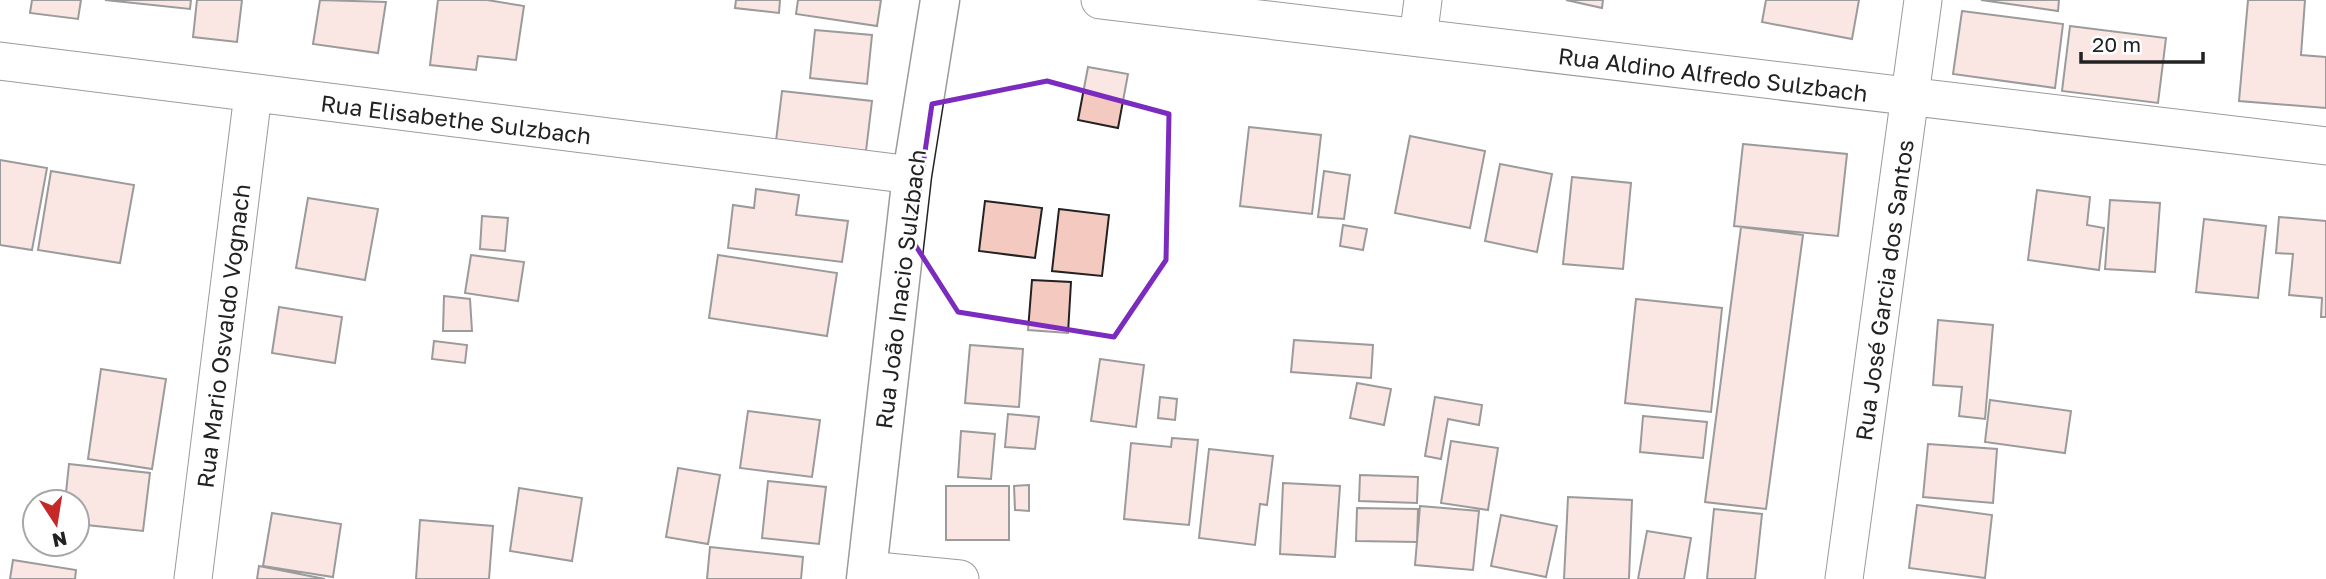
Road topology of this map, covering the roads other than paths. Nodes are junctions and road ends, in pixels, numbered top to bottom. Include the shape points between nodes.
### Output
1 (940, 0) edge
2 (1100, 0) edge
3 (1423, 0) edge
4 (1923, 0) edge
5 (1418, 38) junction
6 (0, 61) edge
7 (253, 94) junction
8 (1910, 98) junction
9 (2326, 146) edge
10 (912, 175) junction
11 (867, 574) edge
12 (193, 579) edge
13 (960, 579) edge
14 (1844, 579) edge

1 - 10 street, Rua João Inacio Sulzbach
2 - 5 street, Rua Aldino Alfredo Sulzbach
3 - 5 street
4 - 8 street, Rua José Garcia dos Santos
5 - 8 street, Rua Aldino Alfredo Sulzbach
6 - 7 street, Rua Elisabethe Sulzbach
7 - 10 street, Rua Elisabethe Sulzbach
7 - 12 street, Rua Mario Osvaldo Vognach
8 - 9 street, Rua Aldino Alfredo Sulzbach
8 - 14 street, Rua José Garcia dos Santos
10 - 11 street, Rua João Inacio Sulzbach
11 - 13 street

